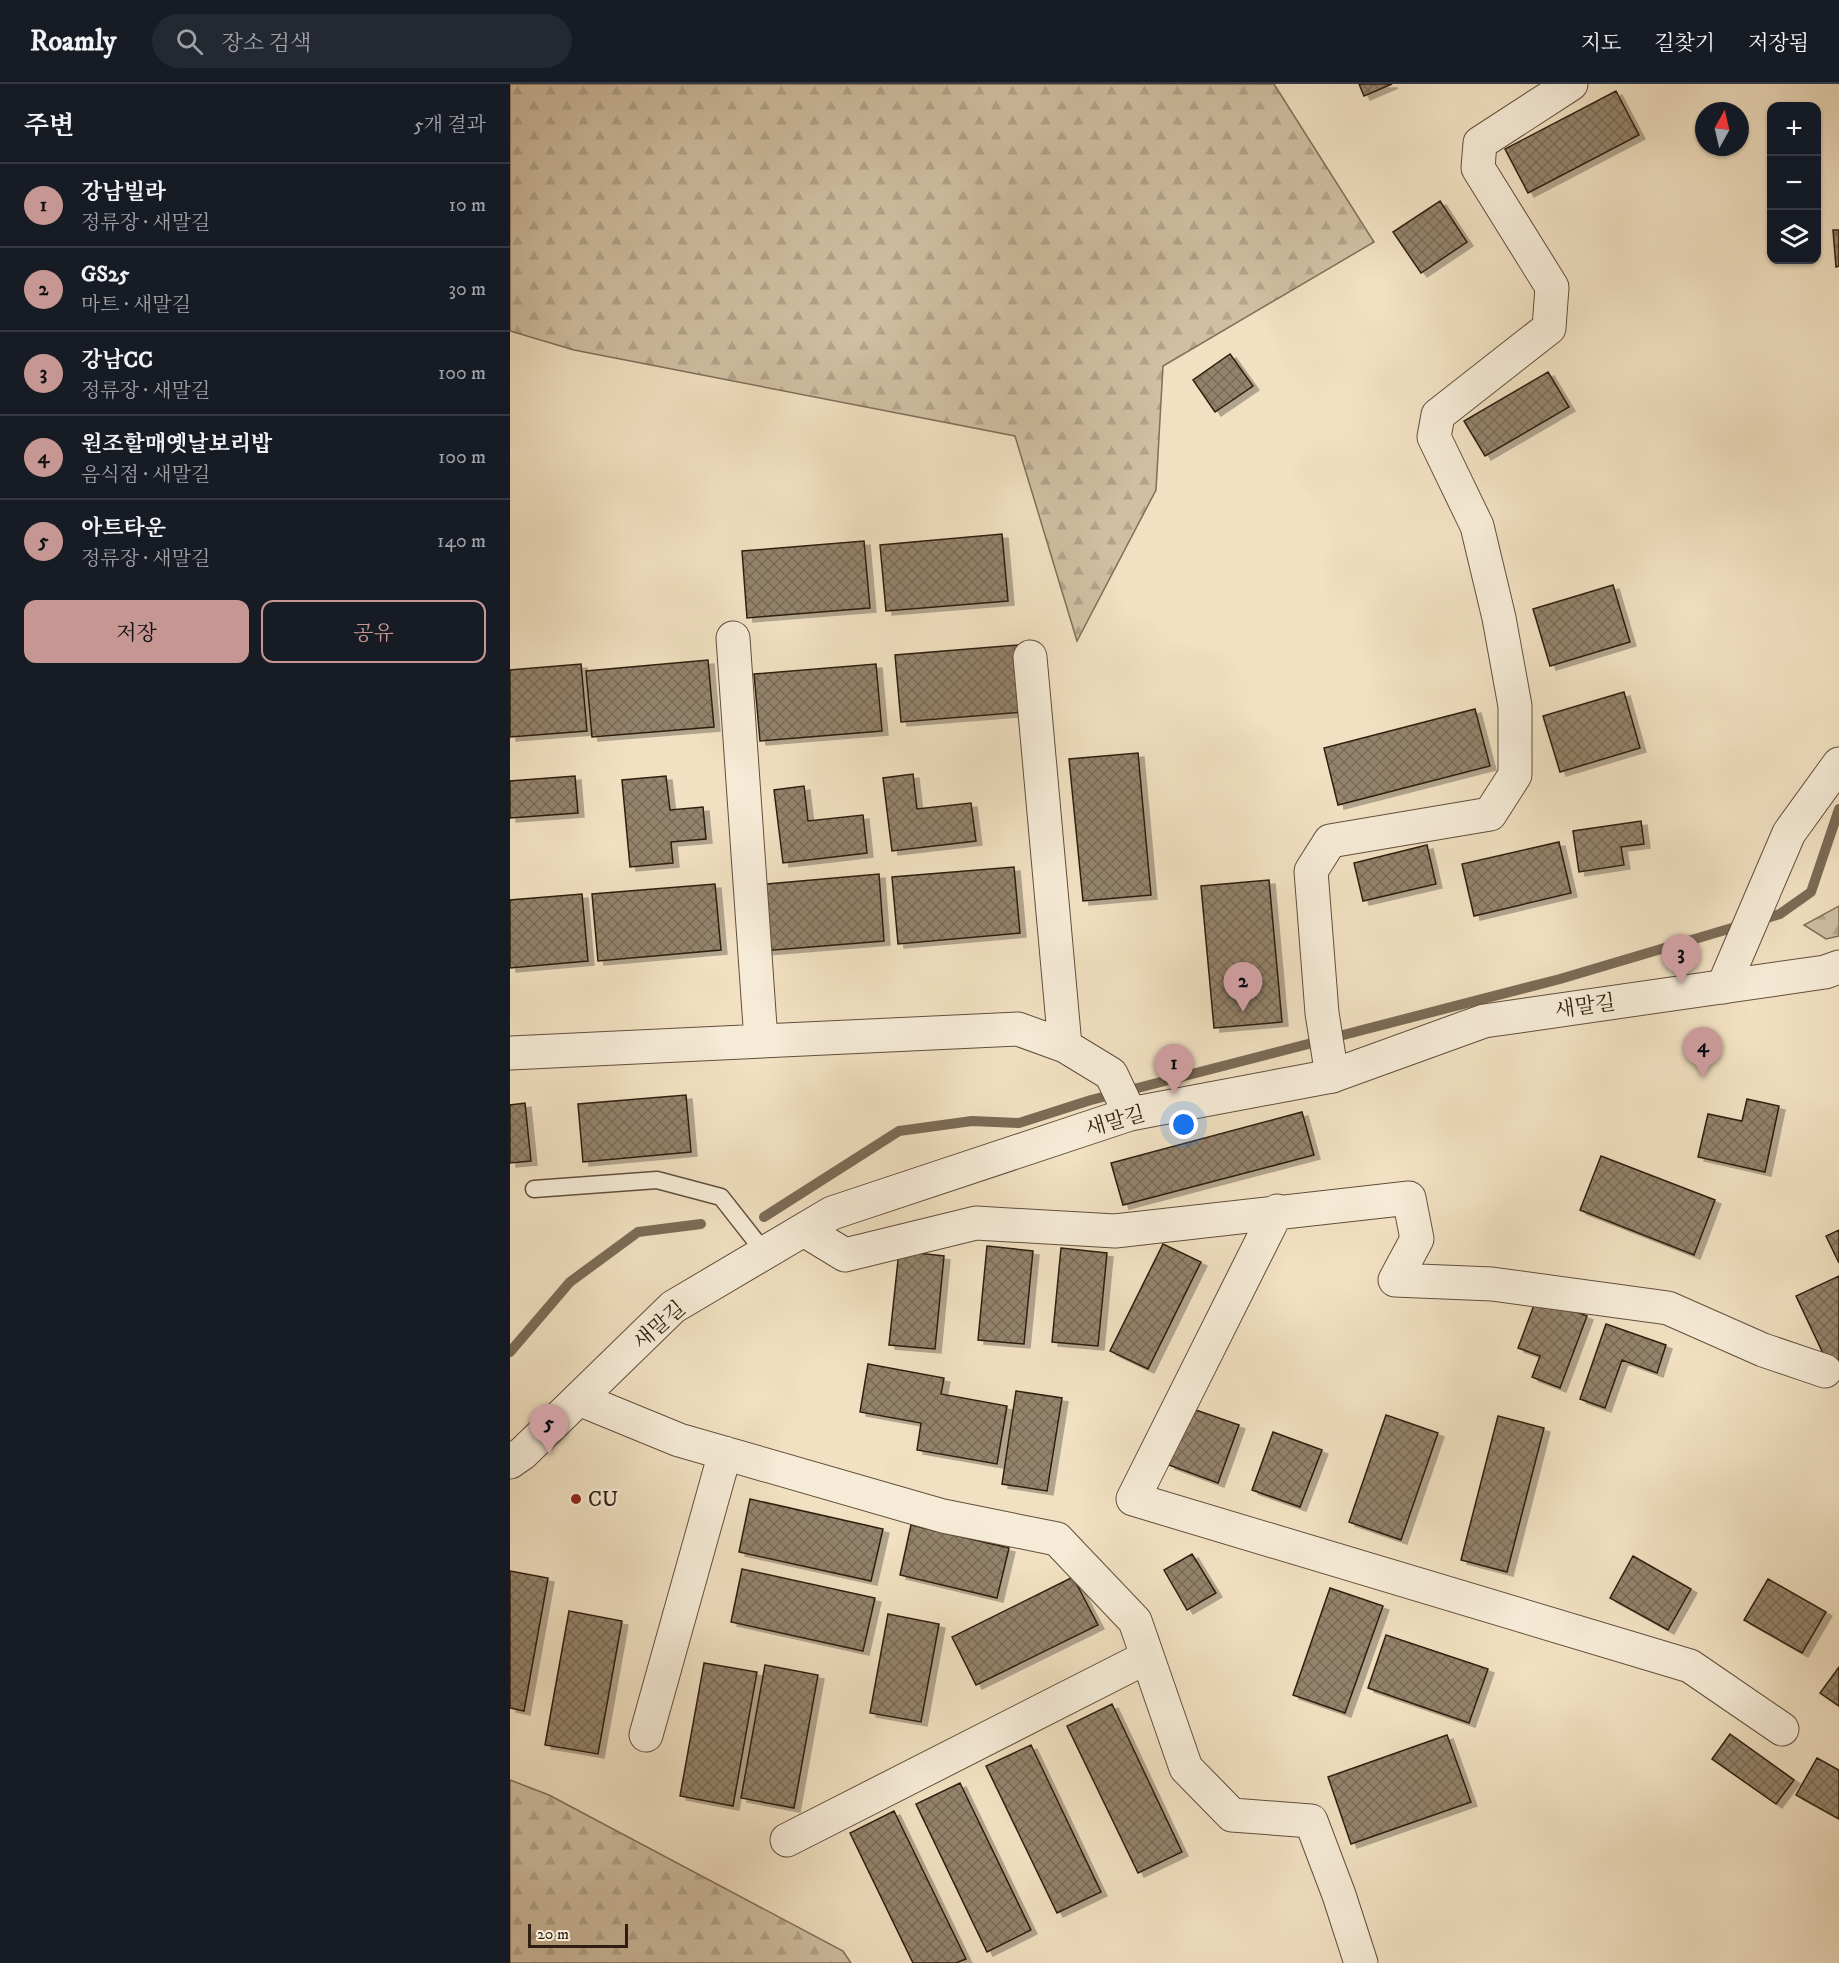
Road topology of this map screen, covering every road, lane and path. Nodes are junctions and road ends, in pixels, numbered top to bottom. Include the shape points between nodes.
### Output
1 (1571, 84) edge
2 (733, 638) dead end
3 (1030, 657) dead end
4 (1839, 765) edge
5 (1839, 967) edge
6 (1723, 987) junction
7 (761, 1041) junction
8 (1065, 1046) junction
9 (510, 1053) edge
10 (1332, 1076) junction
11 (1130, 1113) junction
12 (534, 1189) dead end
13 (1277, 1211) junction
14 (804, 1230) junction
15 (765, 1253) junction
16 (1825, 1371) dead end
17 (579, 1399) junction
18 (725, 1453) junction
19 (510, 1462) edge
20 (1147, 1658) junction
21 (1782, 1729) dead end
22 (646, 1735) dead end
23 (788, 1840) dead end
24 (1361, 1963) edge

1 - 10 street via 1480,143 1478,168 1552,287 1549,328 1438,415 1434,437 1477,526 1515,706 1515,775 1490,814 1330,841 1311,872 1322,1013
2 - 7 street
3 - 8 street
4 - 6 street via 1789,833
5 - 6 street, 새말길
6 - 10 street, 새말길 via 1484,1021
7 - 8 street via 1018,1029
7 - 9 street
8 - 11 street via 1111,1074
10 - 11 street, 새말길
11 - 14 street, 새말길 via 832,1214
12 - 15 lane via 657,1180 711,1194 721,1197
13 - 14 street via 1115,1231 976,1223 844,1255
13 - 16 street via 1408,1198 1417,1239 1395,1280 1492,1284 1668,1308 1763,1350
13 - 21 street via 1133,1499 1690,1666
14 - 15 street, 새말길
15 - 17 street, 새말길 via 674,1308
17 - 18 street via 679,1440
17 - 19 street, 새말길
18 - 20 street via 943,1516 1057,1539 1135,1621
18 - 22 street
20 - 23 street
20 - 24 street via 1186,1767 1233,1815 1311,1821

